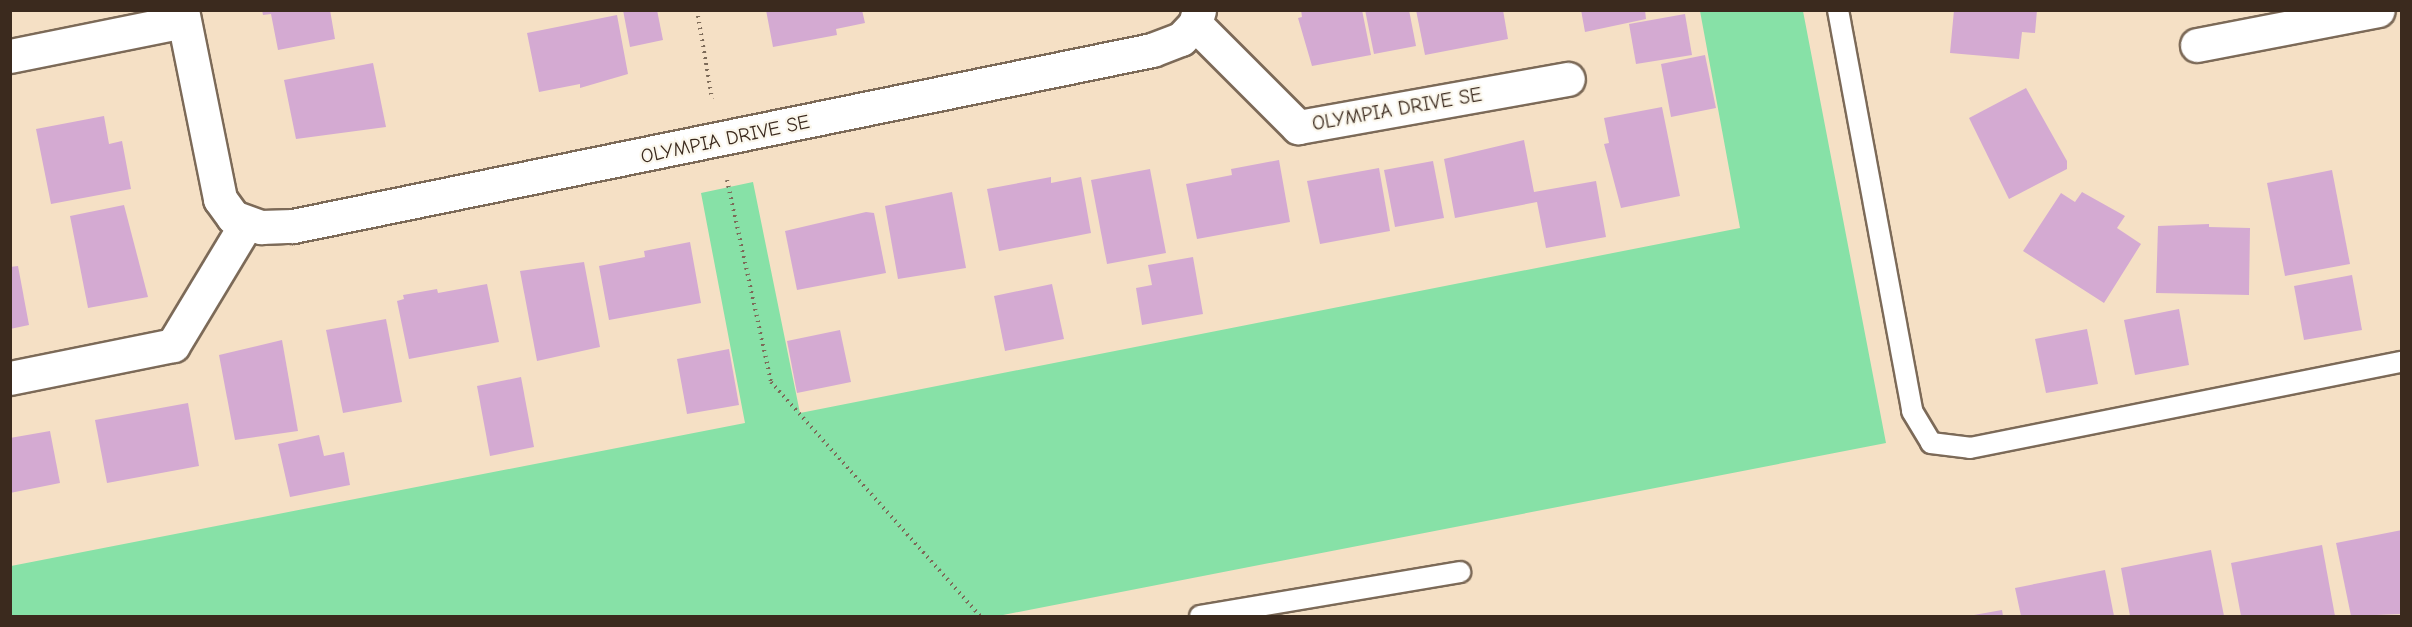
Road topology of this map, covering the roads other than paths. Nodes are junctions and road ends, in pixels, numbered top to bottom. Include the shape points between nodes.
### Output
1 (1838, 10) edge
2 (2378, 10) edge
3 (183, 16) edge
4 (1197, 17) edge
5 (2197, 45) dead end
6 (10, 56) edge
7 (1568, 79) dead end
8 (246, 224) junction
9 (2402, 362) edge
10 (10, 378) edge
11 (1460, 572) dead end
12 (1200, 616) edge

1 - 9 lane via 1912,411 1931,443 1970,448
2 - 5 street
3 - 6 street
3 - 8 street via 220,200 233,217
4 - 7 street, OLYMPIA DRIVE SE via 1298,127
4 - 8 street, OLYMPIA DRIVE SE via 1181,39 1152,50 292,226
8 - 10 street via 173,345
11 - 12 lane

